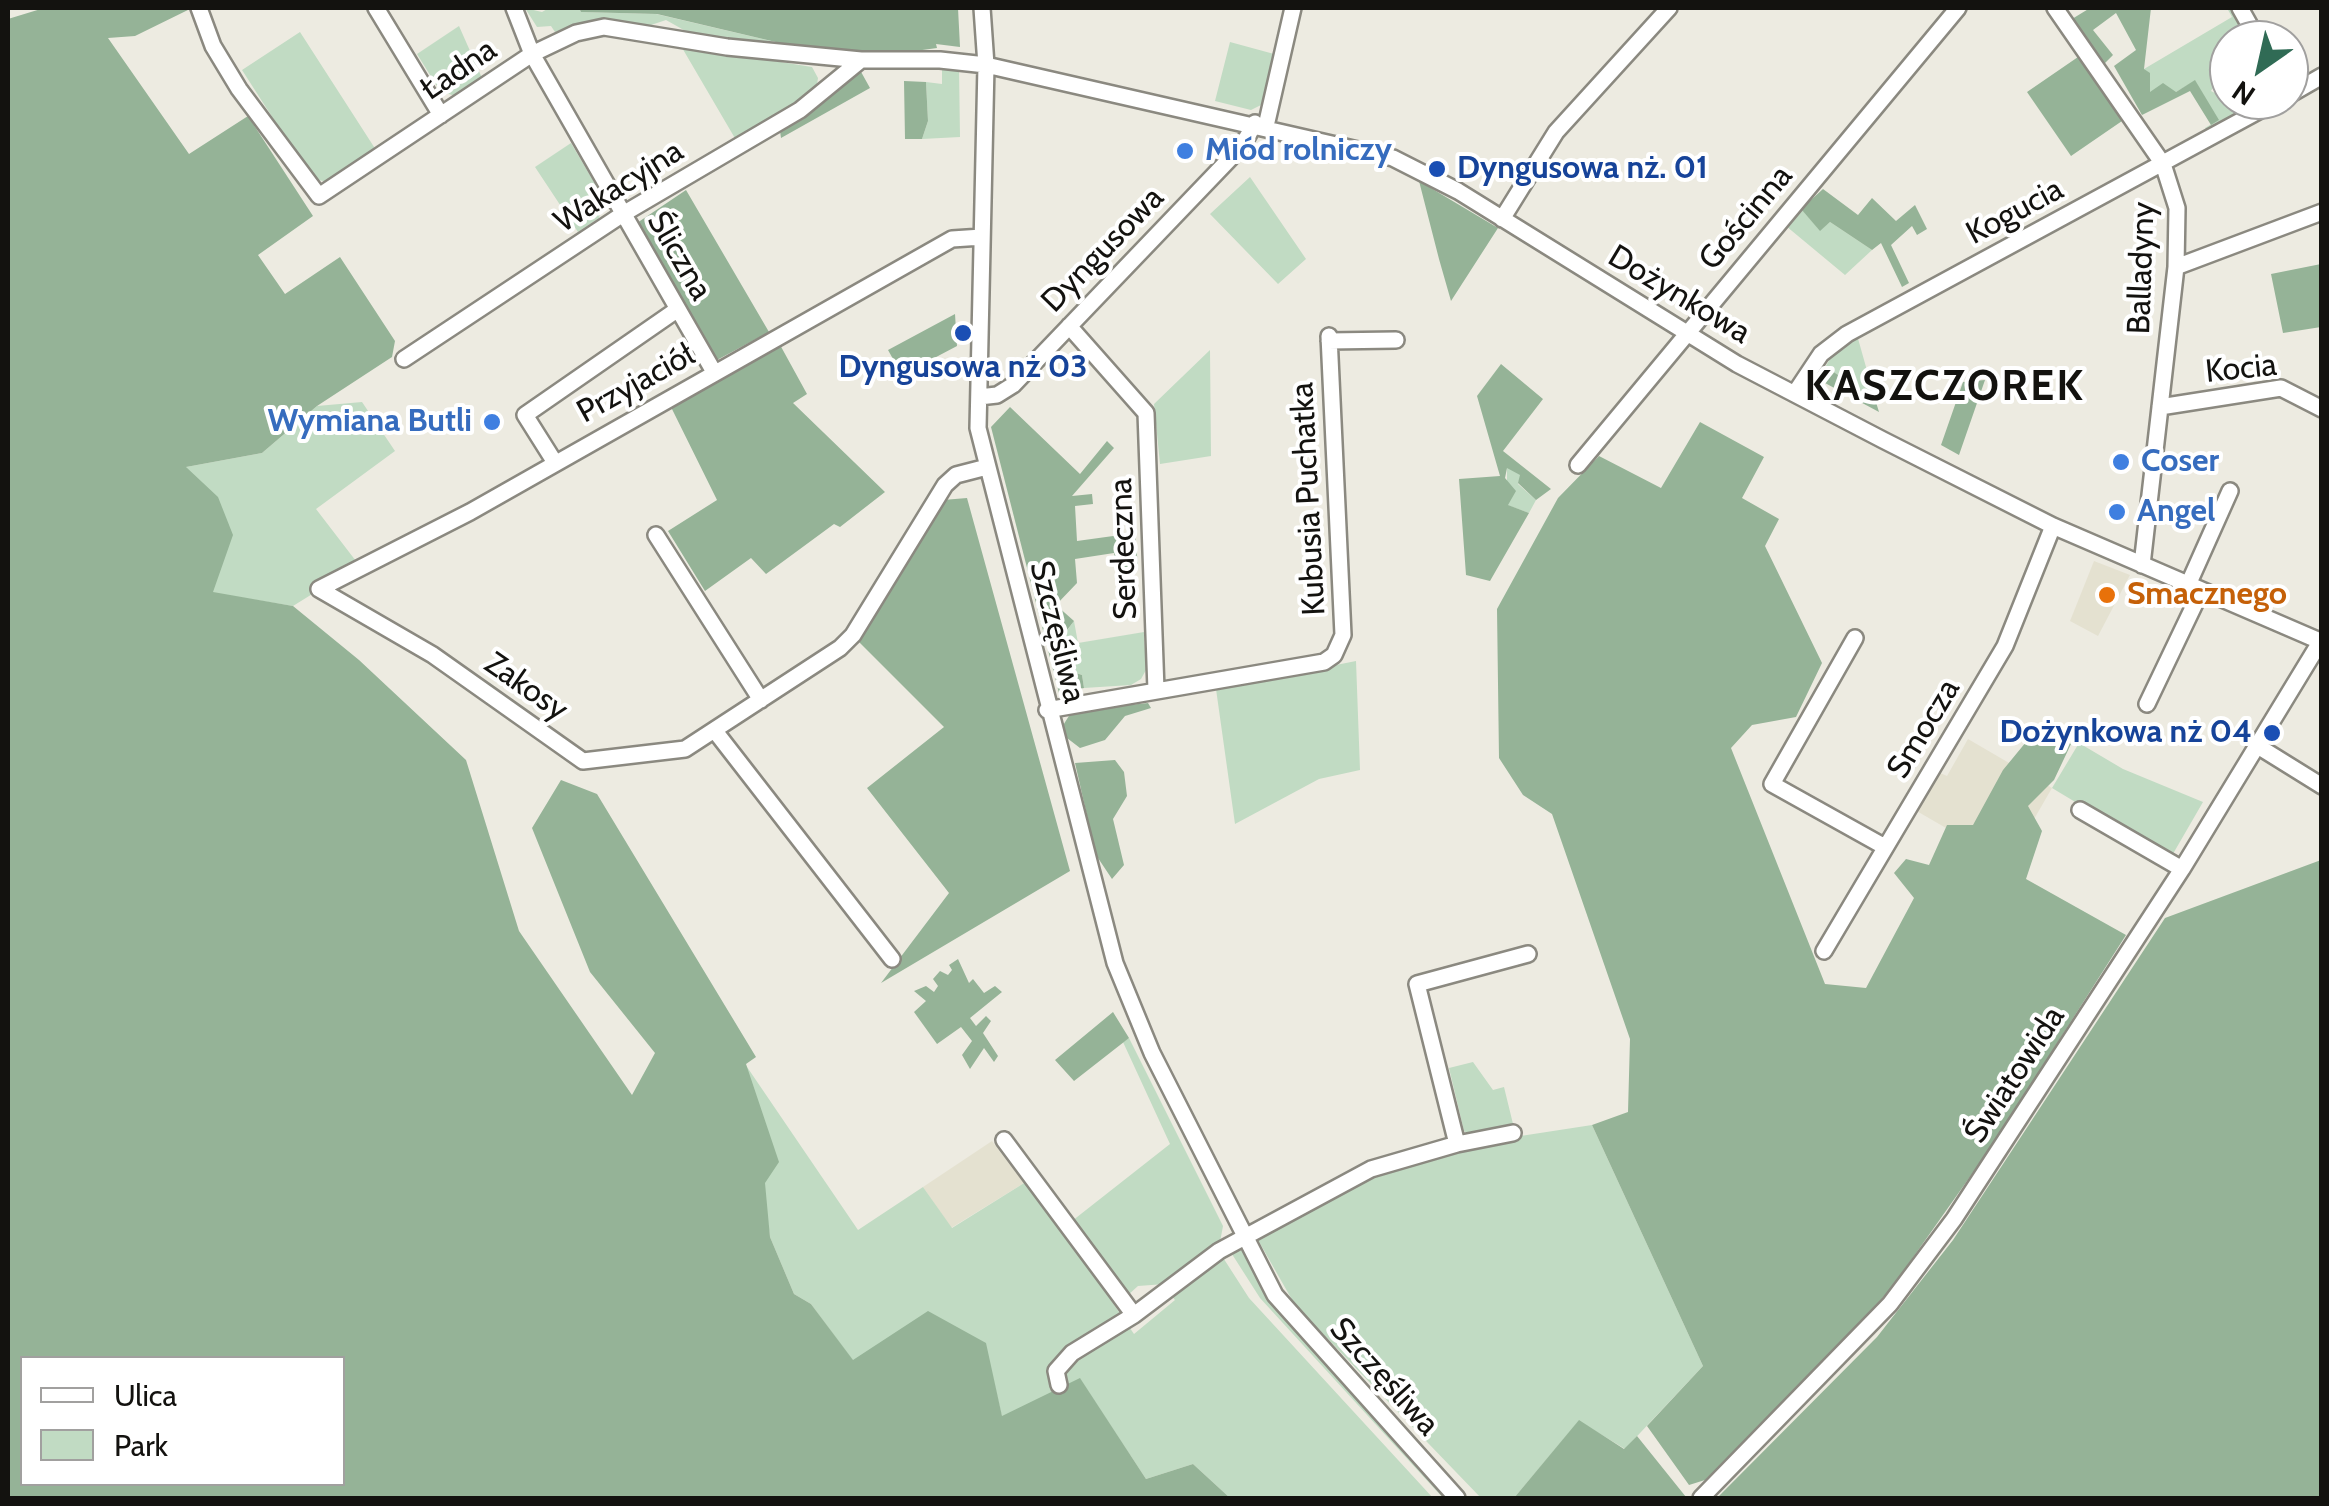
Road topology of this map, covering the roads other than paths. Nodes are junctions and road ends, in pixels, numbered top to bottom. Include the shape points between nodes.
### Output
1 (200, 8) edge
2 (376, 8) edge
3 (514, 8) edge
4 (982, 8) edge
5 (1669, 8) edge
6 (1958, 8) edge
7 (2056, 8) edge
8 (1299, 10) edge
9 (532, 54) junction
10 (861, 60) junction
11 (986, 64) junction
12 (441, 115) junction
13 (2243, 120) edge
14 (1260, 125) junction
15 (2163, 164) junction
16 (2322, 212) edge
17 (623, 214) junction
18 (1502, 219) junction
19 (982, 236) junction
20 (2176, 267) junction
21 (678, 309) junction
22 (1068, 326) junction
23 (1686, 333) junction
24 (1396, 340) dead end
25 (404, 359) dead end
26 (714, 372) junction
27 (1794, 393) junction
28 (978, 397) junction
29 (2160, 407) junction
30 (2322, 409) edge
31 (554, 461) junction
32 (1578, 465) dead end
33 (987, 467) junction
34 (2230, 491) dead end
35 (2053, 526) junction
36 (656, 535) dead end
37 (2142, 566) junction
38 (2194, 588) junction
39 (319, 589) joint
40 (1855, 638) dead end
41 (2321, 641) edge
42 (1156, 690) junction
43 (761, 700) junction
44 (2146, 704) dead end
45 (1047, 710) junction
46 (715, 732) junction
47 (2256, 745) junction
48 (2322, 786) edge
49 (2080, 810) dead end
50 (1886, 848) junction
51 (2182, 869) junction
52 (1824, 951) dead end
53 (1528, 954) dead end
54 (892, 958) dead end
55 (1513, 1134) dead end
56 (1004, 1140) dead end
57 (1457, 1144) junction
58 (1244, 1237) junction
59 (1134, 1316) junction
60 (1060, 1386) dead end
61 (1708, 1496) edge
62 (1457, 1498) edge

1 - 12 street, Ładna via 213,46 240,89 319,196
2 - 12 street
3 - 9 street, Śliczna
4 - 11 street, Szczęśliwa
5 - 18 street via 1552,138
6 - 23 street, Gościnna
7 - 15 street, Balladyny
8 - 14 street
9 - 10 street, Ładna via 604,27 727,48
9 - 12 street, Ładna
9 - 17 street, Śliczna
10 - 11 street, Ładna
10 - 17 street, Wakacyjna via 800,110
11 - 14 street, Dożynkowa
11 - 19 street, Szczęśliwa
13 - 15 street, Kogucia
14 - 18 street, Dożynkowa via 1404,162
14 - 22 street, Dyngusowa
15 - 20 street, Balladyny via 2177,208
15 - 27 street, Kogucia via 1841,338
16 - 20 street
17 - 21 street, Śliczna
17 - 25 street, Wakacyjna
18 - 23 street, Dożynkowa
19 - 26 street, Przyjaciół via 952,239
19 - 28 street, Szczęśliwa
20 - 29 street, Balladyny
21 - 26 street, Śliczna
21 - 31 street via 524,414
22 - 28 street, Dyngusowa via 1010,387
22 - 42 street, Serdeczna via 1146,413
23 - 27 street, Dożynkowa
23 - 32 street, Gościnna
24 - 42 street, Kubusia Puchatka via 1329,338 1340,644 1324,662
26 - 31 street, Przyjaciół
27 - 35 street, Dożynkowa
28 - 33 street, Szczęśliwa
29 - 30 street, Kocia via 2281,388
29 - 37 street, Balladyny
31 - 39 street, Przyjaciół
33 - 43 street, Zakosy via 944,485 852,635
33 - 45 street, Szczęśliwa
34 - 38 street
35 - 37 street, Dożynkowa
35 - 50 street, Smocza via 2005,646
36 - 43 street
37 - 38 street, Dożynkowa
38 - 41 street, Dożynkowa
38 - 44 street
39 - 46 street, Zakosy via 433,654 583,761 685,749
40 - 50 street via 1772,784
41 - 47 street, Światowida
42 - 45 street
43 - 46 street, Zakosy
45 - 58 street, Szczęśliwa via 1132,1009
46 - 54 street
47 - 48 street
47 - 51 street, Światowida
49 - 51 street
50 - 52 street, Smocza
51 - 61 street, Światowida via 1954,1219 1901,1289
53 - 57 street via 1416,978
55 - 57 street
56 - 59 street
57 - 58 street via 1371,1169
58 - 59 street
58 - 62 street, Szczęśliwa via 1286,1310
59 - 60 street via 1072,1352 1056,1371

